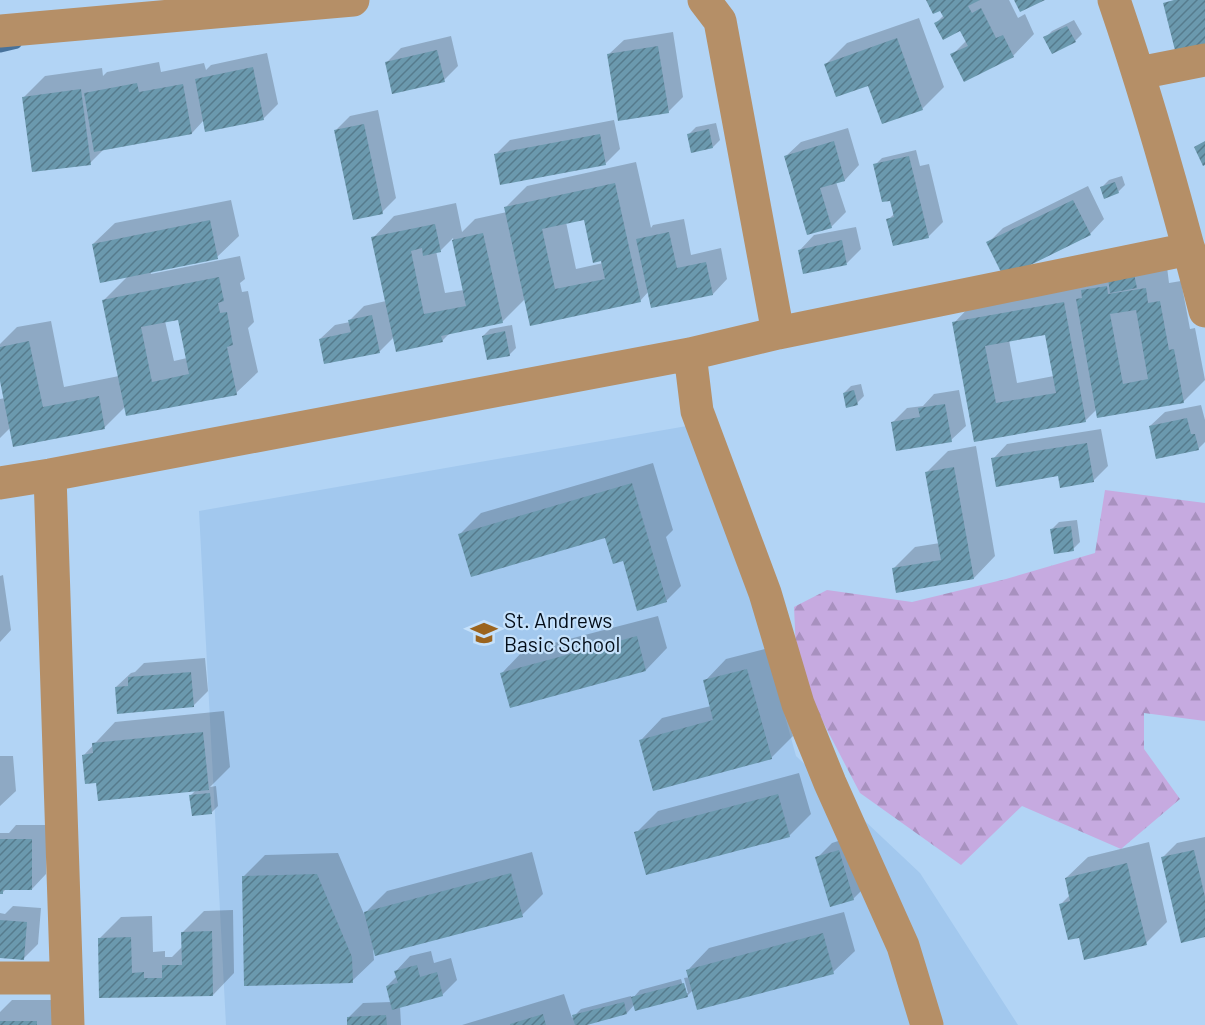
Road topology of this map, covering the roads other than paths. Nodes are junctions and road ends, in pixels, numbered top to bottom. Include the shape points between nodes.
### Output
1 (353, 0) edge
2 (704, 0) edge
3 (1114, 0) edge
4 (0, 31) edge
5 (1205, 60) edge
6 (1139, 73) junction
7 (1189, 249) junction
8 (1205, 311) edge
9 (778, 333) junction
10 (690, 354) junction
11 (50, 475) junction
12 (0, 483) edge
13 (0, 978) edge
14 (66, 978) junction
15 (68, 1025) edge
16 (927, 1025) edge

1 - 4 street
2 - 9 street via 720,21
3 - 6 street
5 - 6 street
6 - 7 street
7 - 8 street
7 - 9 street
9 - 10 street
10 - 11 street
10 - 16 street via 697,411 765,593 798,704 903,946
11 - 12 street
11 - 14 street
13 - 14 street
14 - 15 street

